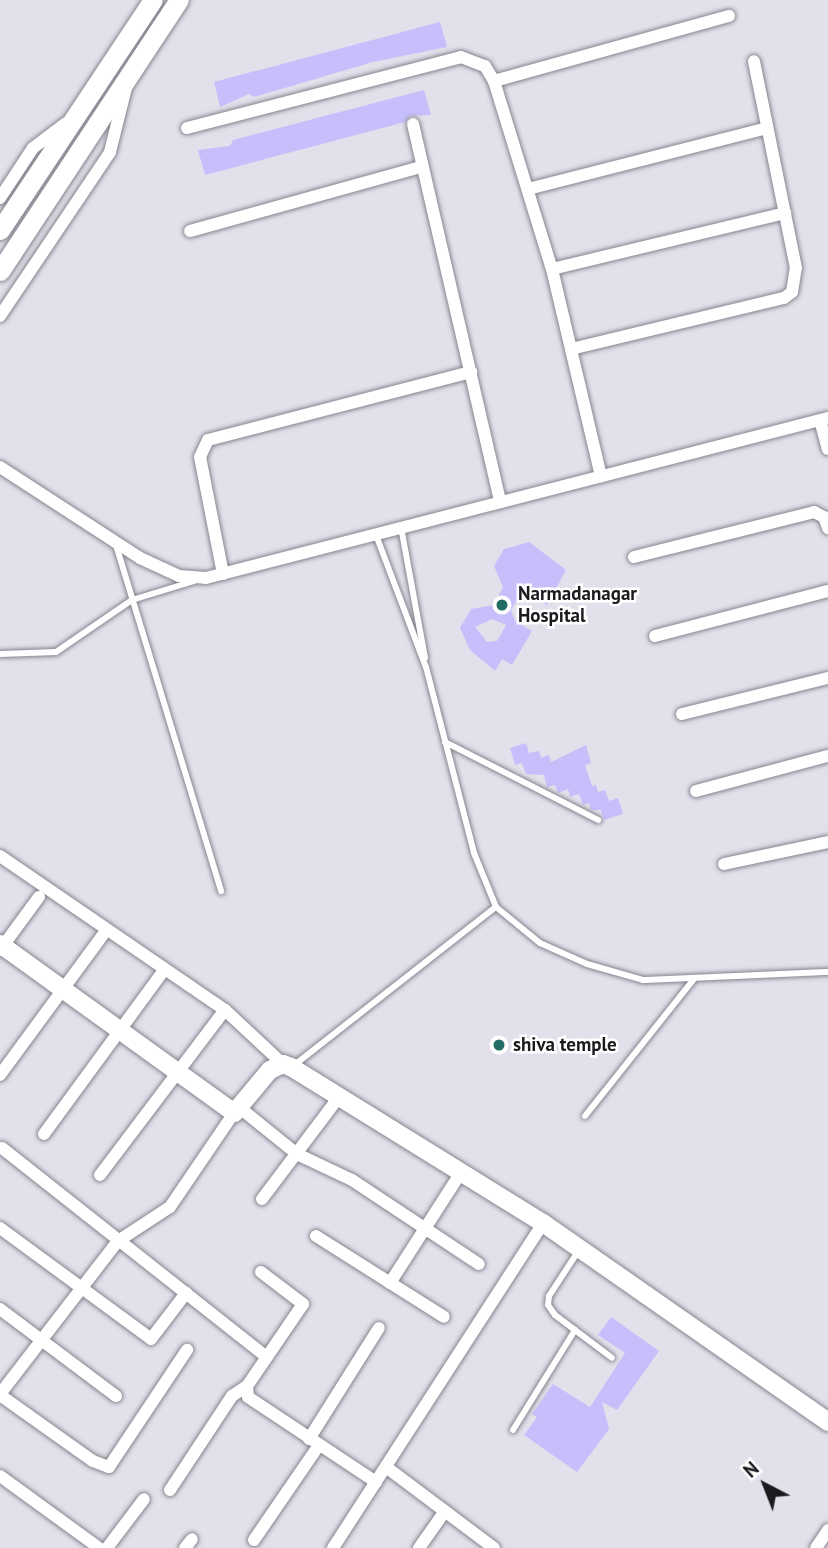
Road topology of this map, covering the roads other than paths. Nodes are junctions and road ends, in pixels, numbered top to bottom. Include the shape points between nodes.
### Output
1 (153, 0) edge
2 (179, 0) edge
3 (729, 16) dead end
4 (754, 61) dead end
5 (128, 77) junction
6 (494, 81) junction
7 (75, 117) junction
8 (413, 124) dead end
9 (187, 128) dead end
10 (767, 128) junction
11 (420, 167) junction
12 (528, 189) junction
13 (0, 198) edge
14 (785, 213) junction
15 (0, 230) edge
16 (190, 231) dead end
17 (3, 266) edge
18 (552, 269) junction
19 (0, 316) edge
20 (571, 349) junction
21 (471, 372) junction
22 (824, 419) edge
23 (828, 449) edge
24 (0, 467) edge
25 (601, 476) junction
26 (500, 502) junction
27 (401, 527) junction
28 (828, 528) edge
29 (375, 533) junction
30 (115, 542) junction
31 (634, 557) dead end
32 (223, 574) junction
33 (206, 578) junction
34 (828, 591) edge
35 (132, 600) junction
36 (654, 636) dead end
37 (1, 654) edge
38 (426, 667) junction
39 (828, 678) edge
40 (682, 715) dead end
41 (445, 742) junction
42 (828, 756) edge
43 (696, 791) dead end
44 (598, 820) dead end
45 (828, 842) edge
46 (0, 856) edge
47 (724, 864) dead end
48 (221, 891) dead end
49 (39, 897) dead end
50 (496, 907) junction
51 (103, 935) dead end
52 (1, 947) edge
53 (164, 970) junction
54 (828, 972) edge
55 (694, 979) junction
56 (63, 989) junction
57 (225, 1010) junction
58 (119, 1031) junction
59 (287, 1065) junction
60 (178, 1073) junction
61 (0, 1075) edge
62 (339, 1097) junction
63 (237, 1110) junction
64 (585, 1116) dead end
65 (44, 1134) dead end
66 (2, 1148) dead end
67 (296, 1154) junction
68 (100, 1174) dead end
69 (460, 1174) junction
70 (262, 1199) dead end
71 (543, 1223) junction
72 (0, 1228) edge
73 (424, 1228) junction
74 (316, 1236) dead end
75 (118, 1241) junction
76 (580, 1249) junction
77 (479, 1264) dead end
78 (261, 1272) dead end
79 (390, 1283) junction
80 (80, 1288) junction
81 (186, 1293) junction
82 (0, 1309) edge
83 (444, 1317) dead end
84 (379, 1328) dead end
85 (575, 1330) junction
86 (41, 1339) junction
87 (187, 1350) dead end
88 (267, 1357) junction
89 (612, 1359) dead end
90 (247, 1386) junction
91 (0, 1394) edge
92 (116, 1396) dead end
93 (828, 1422) edge
94 (513, 1430) dead end
95 (314, 1442) junction
96 (386, 1467) junction
97 (0, 1476) edge
98 (376, 1482) junction
99 (170, 1490) dead end
100 (144, 1499) dead end
101 (445, 1511) junction
102 (828, 1530) edge
103 (254, 1540) dead end
104 (99, 1548) edge
105 (107, 1548) edge
106 (333, 1548) edge
107 (419, 1548) edge
108 (494, 1548) edge
109 (816, 1548) edge

1 - 7 main road
2 - 5 main road
3 - 6 street
4 - 10 street
5 - 17 main road
5 - 19 street via 110,152
6 - 9 street via 485,66 461,57
6 - 12 street
7 - 13 street via 33,148
7 - 15 main road
8 - 11 street
10 - 12 street
10 - 14 street
11 - 16 street
11 - 21 street
12 - 18 street
14 - 18 street
14 - 20 street via 796,283 784,298
18 - 20 street
20 - 25 street
21 - 26 street
21 - 32 street via 208,440 200,457
22 - 23 street
22 - 25 street
24 - 30 street
25 - 26 street
26 - 27 street
27 - 29 street
27 - 38 lane
28 - 31 street via 824,517 814,512
29 - 32 street
29 - 38 lane
30 - 33 street via 179,576
30 - 35 lane
32 - 33 street
33 - 35 lane
34 - 36 street
35 - 37 lane via 56,652
35 - 48 lane
38 - 41 lane
39 - 40 street
41 - 44 lane
41 - 50 lane via 474,853
42 - 43 street
45 - 47 street
46 - 53 street
49 - 52 street
50 - 55 lane via 540,943 587,964 643,980
50 - 59 lane
51 - 56 street
52 - 56 main road
53 - 57 street
53 - 58 street
54 - 55 lane
55 - 64 lane
56 - 58 main road
56 - 61 street
57 - 59 street
57 - 60 street
58 - 60 main road
58 - 65 street
59 - 62 main road
59 - 63 main road via 270,1070
60 - 63 main road
60 - 68 street
62 - 67 street
62 - 69 main road
63 - 67 street
63 - 75 street via 170,1207
66 - 75 street
67 - 70 street
67 - 73 street via 352,1180
69 - 71 main road
69 - 73 street
71 - 76 main road
71 - 96 street
72 - 80 street
73 - 77 street
73 - 79 street
74 - 79 street
75 - 80 street
75 - 81 street
76 - 85 lane via 549,1296 548,1305
76 - 93 main road
78 - 88 street via 303,1304
79 - 83 street
80 - 81 street via 151,1339
80 - 86 street
81 - 88 street
82 - 86 street
84 - 95 street
85 - 89 lane
85 - 94 lane
86 - 91 street
86 - 92 street
87 - 91 street via 109,1467 93,1461
88 - 90 street
90 - 95 street via 254,1403
90 - 99 street via 232,1396
95 - 98 street
95 - 103 street
96 - 98 street
96 - 101 street
97 - 104 street
98 - 106 street
100 - 105 street
101 - 107 street
101 - 108 street
102 - 109 street

